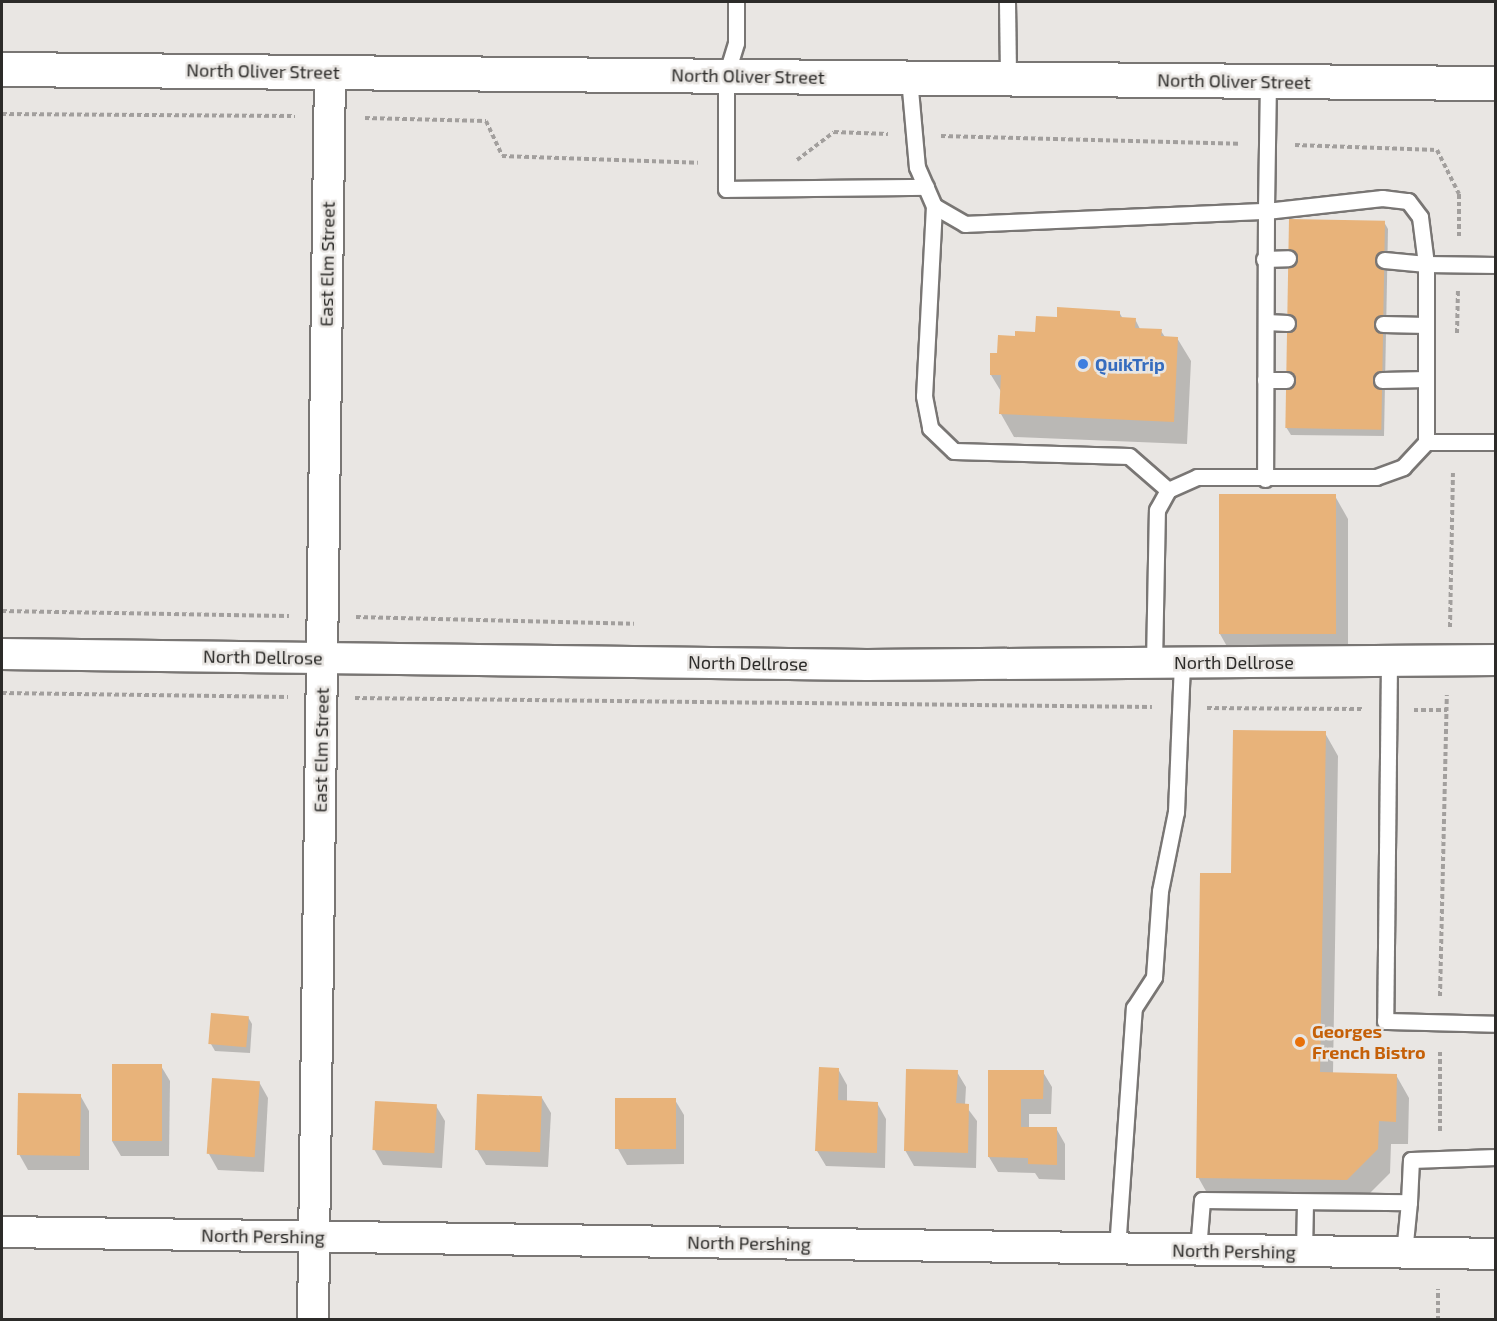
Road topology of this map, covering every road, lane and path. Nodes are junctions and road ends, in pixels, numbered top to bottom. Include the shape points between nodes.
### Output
1 (736, 2) edge
2 (1008, 2) edge
3 (2, 69) edge
4 (330, 72) junction
5 (726, 76) junction
6 (909, 78) junction
7 (1008, 78) junction
8 (1268, 81) junction
9 (1496, 83) edge
10 (2, 114) edge
11 (329, 117) junction
12 (914, 135) junction
13 (1267, 145) junction
14 (726, 164) junction
15 (789, 166) dead end
16 (926, 188) junction
17 (934, 207) junction
18 (1266, 211) junction
19 (1288, 258) dead end
20 (1264, 259) junction
21 (1384, 260) dead end
22 (1426, 264) junction
23 (1458, 265) junction
24 (1496, 265) edge
25 (1266, 322) junction
26 (1287, 323) dead end
27 (1383, 324) dead end
28 (1426, 325) junction
29 (1456, 336) dead end
30 (1426, 379) junction
31 (1265, 380) junction
32 (1286, 380) dead end
33 (1382, 380) dead end
34 (1426, 442) junction
35 (1454, 442) junction
36 (1496, 442) edge
37 (1265, 479) junction
38 (1168, 490) junction
39 (2, 654) edge
40 (322, 658) junction
41 (1449, 660) junction
42 (1496, 660) edge
43 (1389, 661) junction
44 (1168, 663) junction
45 (2, 693) edge
46 (321, 698) junction
47 (1180, 707) junction
48 (1389, 710) junction
49 (1447, 710) junction
50 (1440, 1023) junction
51 (1496, 1024) edge
52 (1496, 1157) edge
53 (1439, 1159) junction
54 (1305, 1202) junction
55 (1409, 1202) junction
56 (2, 1232) edge
57 (314, 1237) junction
58 (1117, 1249) junction
59 (1198, 1250) junction
60 (1304, 1251) junction
61 (1404, 1253) junction
62 (1438, 1253) junction
63 (1496, 1254) edge
64 (313, 1320) edge
65 (1438, 1320) edge

1 - 5 lane via 736,43
2 - 7 lane
3 - 4 main road, North Oliver Street
4 - 5 main road, North Oliver Street
4 - 11 street, East Elm Street
5 - 6 main road, North Oliver Street
5 - 14 lane
6 - 7 main road, North Oliver Street
6 - 12 lane
7 - 8 main road, North Oliver Street
8 - 9 main road, North Oliver Street
8 - 13 lane
10 - 11 path
11 - 14 path via 486,121 502,156
11 - 40 street, East Elm Street
12 - 13 path
12 - 15 path via 834,132
12 - 16 lane via 917,168
13 - 18 lane
13 - 23 path via 1437,150 1460,194
14 - 16 lane via 726,189
16 - 17 lane
17 - 18 lane via 965,224
17 - 38 lane via 924,396 930,428 954,451 1129,456
18 - 20 lane
18 - 22 lane via 1382,198 1408,201 1420,217
19 - 20 lane
20 - 25 lane
21 - 22 lane
22 - 23 lane
22 - 28 lane
23 - 24 lane
23 - 29 path
25 - 26 lane
25 - 31 lane
27 - 28 lane
28 - 30 lane
30 - 33 lane
30 - 34 lane
31 - 32 lane
31 - 37 lane
34 - 35 lane
34 - 37 lane via 1403,467 1376,477
35 - 36 lane
35 - 41 path
37 - 38 lane via 1197,477
38 - 44 lane via 1156,510
39 - 40 street, North Dellrose
40 - 44 street, North Dellrose via 867,665
40 - 46 street, East Elm Street
41 - 42 street, North Dellrose
41 - 43 street, North Dellrose
41 - 49 path
43 - 44 street, North Dellrose
43 - 48 lane
44 - 47 lane
45 - 46 path
46 - 47 path
46 - 57 street, East Elm Street
47 - 48 path
47 - 58 lane via 1176,812 1160,891 1154,977 1134,1008
48 - 49 path
48 - 50 lane via 1385,1021
49 - 50 path
50 - 51 lane
50 - 53 path
52 - 53 lane
53 - 55 lane via 1411,1160
54 - 55 lane
54 - 59 lane via 1202,1200
54 - 60 lane
55 - 61 lane
56 - 57 street, North Pershing
57 - 58 street, North Pershing
57 - 64 street, East Elm Street
58 - 59 street, North Pershing
59 - 60 street, North Pershing
60 - 61 street, North Pershing
61 - 62 street, North Pershing
62 - 63 street, North Pershing
62 - 65 path

